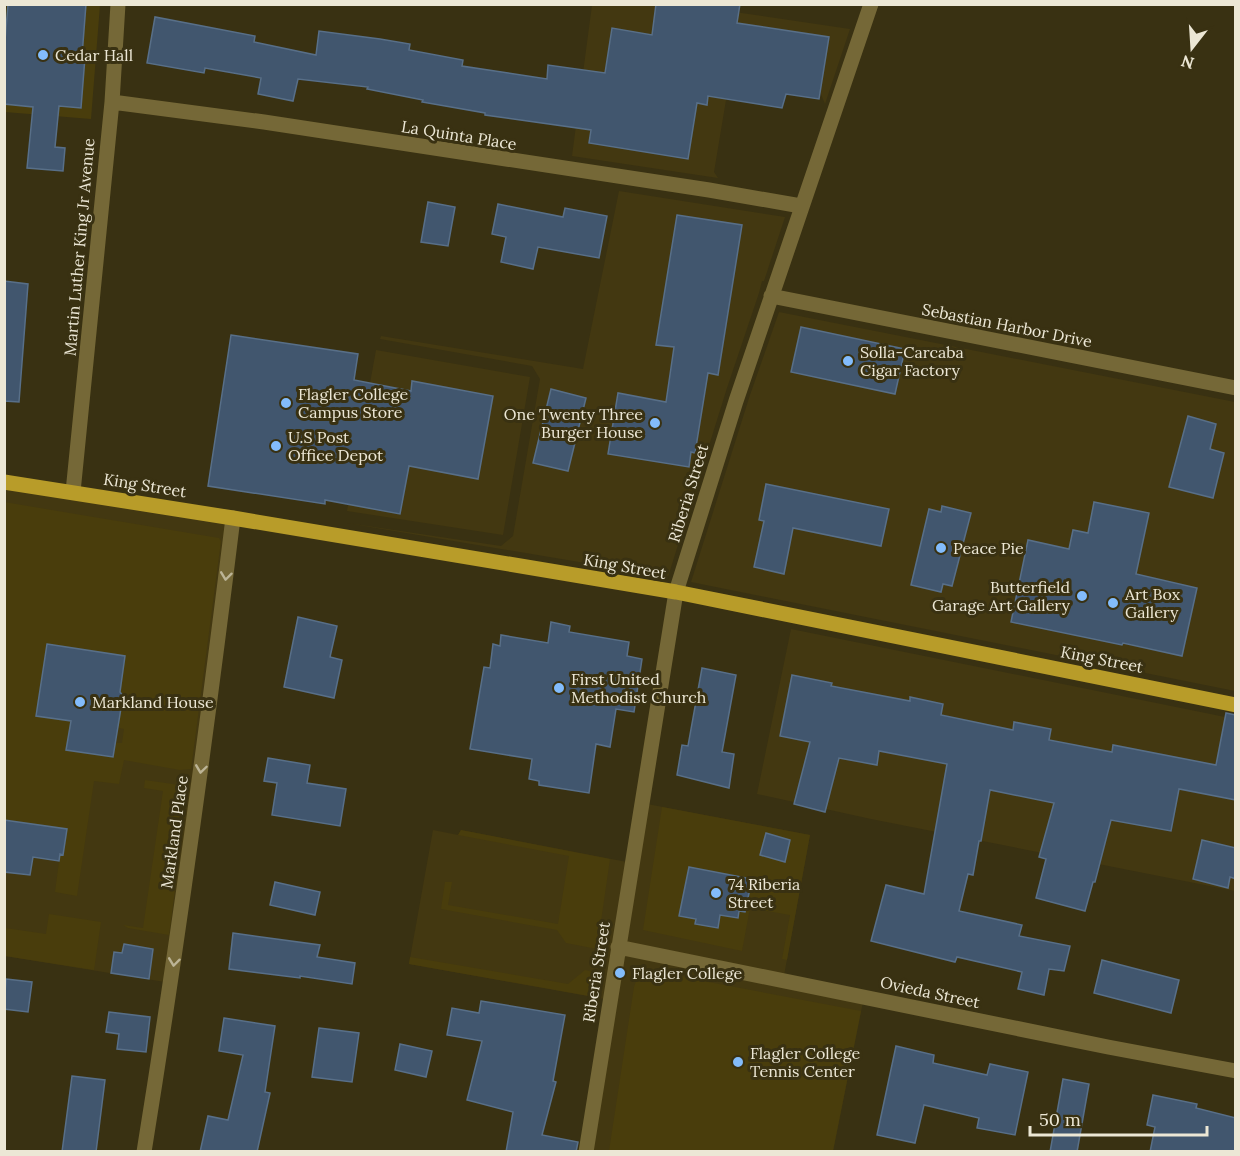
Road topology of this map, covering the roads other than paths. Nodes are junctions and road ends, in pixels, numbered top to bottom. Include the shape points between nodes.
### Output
1 (118, 4) edge
2 (871, 4) edge
3 (111, 102) junction
4 (801, 206) junction
5 (771, 296) junction
6 (1236, 388) edge
7 (4, 482) edge
8 (73, 492) junction
9 (233, 518) junction
10 (676, 592) junction
11 (1236, 705) edge
12 (618, 947) junction
13 (1236, 1071) edge
14 (144, 1152) edge
15 (586, 1152) edge

1 - 3 street, Martin Luther King Jr Avenue
2 - 4 street, Riberia Street
3 - 4 street, La Quinta Place via 264,122
3 - 8 street, Martin Luther King Jr Avenue
4 - 5 street, Riberia Street
5 - 6 street, Sebastian Harbor Drive
5 - 10 street, Riberia Street
7 - 8 main road, King Street
8 - 9 main road, King Street
9 - 10 main road, King Street
9 -> 14 street, Markland Place via 201,771
10 - 11 main road, King Street
10 - 12 street, Riberia Street
12 - 13 street, Ovieda Street
12 - 15 street, Riberia Street

